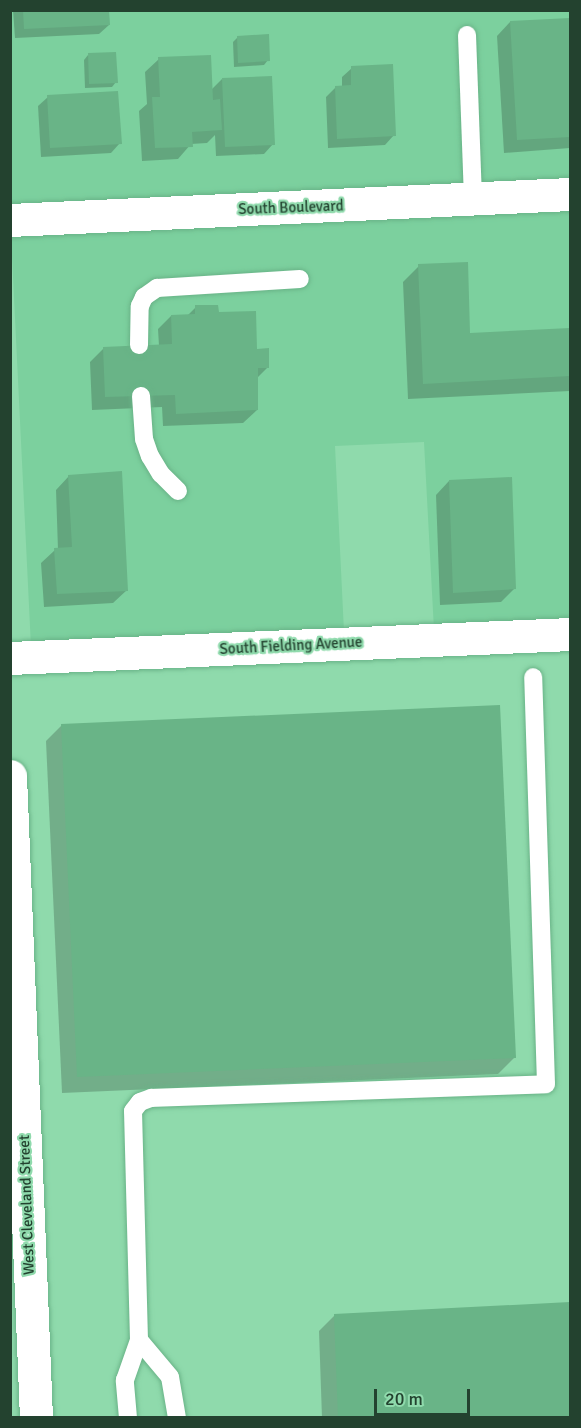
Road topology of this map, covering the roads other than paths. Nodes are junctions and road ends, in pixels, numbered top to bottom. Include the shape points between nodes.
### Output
1 (466, 35) dead end
2 (570, 194) edge
3 (473, 200) junction
4 (10, 220) edge
5 (300, 279) dead end
6 (139, 345) dead end
7 (141, 396) dead end
8 (178, 490) dead end
9 (570, 634) edge
10 (10, 658) edge
11 (533, 677) dead end
12 (10, 776) edge
13 (139, 1340) junction
14 (36, 1418) edge
15 (128, 1418) edge
16 (177, 1418) edge

1 - 3 lane
2 - 3 street, South Boulevard
3 - 4 street, South Boulevard
5 - 6 lane via 157,288 144,297 140,306
7 - 8 lane via 144,439 150,456
9 - 10 street, South Fielding Avenue
11 - 13 lane via 546,1084 152,1098 140,1102 133,1111
12 - 14 street, West Cleveland Street
13 - 15 lane via 125,1380
13 - 16 lane via 170,1377

